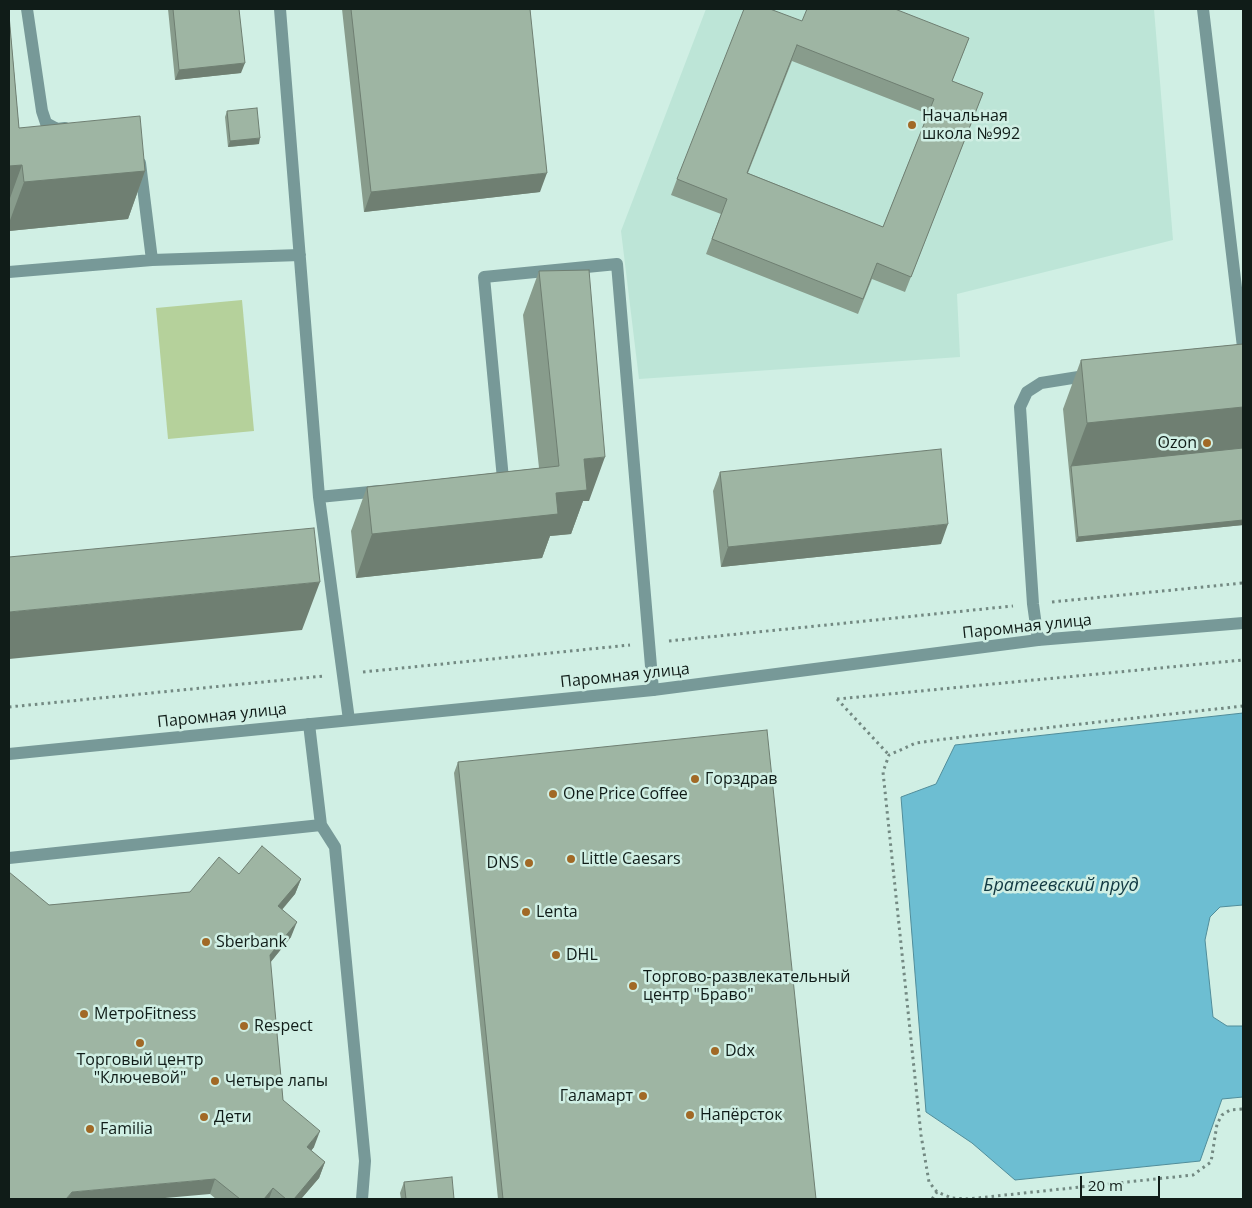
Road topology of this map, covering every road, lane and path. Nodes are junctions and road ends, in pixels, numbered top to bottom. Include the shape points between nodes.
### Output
1 (26, 9) edge
2 (280, 9) edge
3 (1203, 9) edge
4 (75, 127) edge
5 (139, 153) edge
6 (300, 255) junction
7 (152, 260) junction
8 (9, 272) edge
9 (1240, 350) edge
10 (1098, 374) edge
11 (484, 481) edge
12 (396, 490) edge
13 (319, 497) junction
14 (1243, 582) edge
15 (1033, 604) junction
16 (1243, 623) edge
17 (1038, 640) junction
18 (649, 644) junction
19 (1243, 660) edge
20 (343, 674) junction
21 (653, 690) junction
22 (1243, 706) edge
23 (9, 707) edge
24 (349, 720) junction
25 (309, 724) junction
26 (9, 754) edge
27 (889, 755) junction
28 (321, 825) junction
29 (9, 858) edge
30 (1243, 1109) edge
31 (937, 1192) junction
32 (362, 1199) edge
33 (932, 1199) edge

1 - 4 street via 46,123 56,129
2 - 6 street
3 - 9 street
5 - 7 street
6 - 7 street
6 - 13 street
7 - 8 street
10 - 15 street via 1041,383 1027,392 1020,407
11 - 18 street via 503,479 484,277 617,264
12 - 13 street
13 - 20 street
14 - 15 path
15 - 17 street
15 - 18 path
16 - 17 street, Паромная улица
17 - 21 street, Паромная улица
18 - 20 path
18 - 21 street
19 - 27 path via 837,699
20 - 23 path
20 - 24 street
21 - 24 street, Паромная улица
22 - 27 path via 916,743
24 - 25 street, Паромная улица
25 - 26 street, Паромная улица
25 - 28 street
27 - 31 path via 883,772 921,1135 929,1182
28 - 29 street
28 - 32 street via 335,847 365,1161
30 - 31 path via 1222,1114 1211,1162 1193,1175 968,1199 952,1198
31 - 33 path

